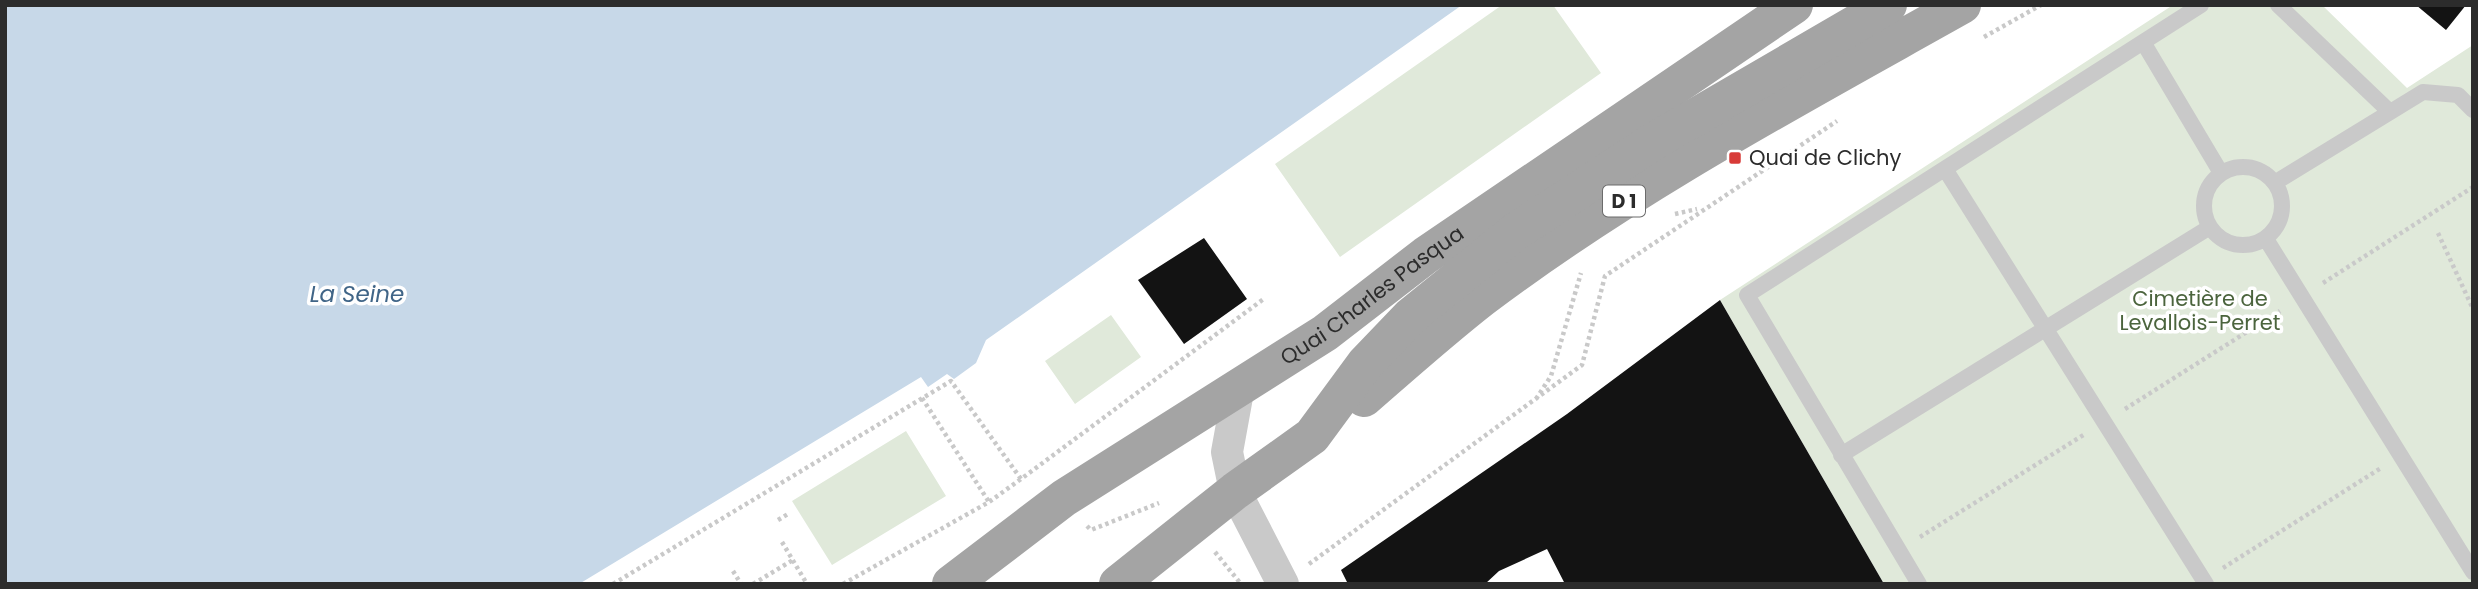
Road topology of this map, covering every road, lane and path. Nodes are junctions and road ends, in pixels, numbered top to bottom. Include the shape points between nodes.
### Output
1 (1794, 5) edge
2 (1888, 5) edge
3 (1962, 5) edge
4 (2040, 5) edge
5 (2201, 5) edge
6 (2278, 5) edge
7 (1983, 38) dead end
8 (2143, 42) junction
9 (2473, 110) edge
10 (2389, 111) junction
11 (1844, 116) dead end
12 (1945, 169) junction
13 (2221, 173) junction
14 (2276, 182) junction
15 (2473, 187) edge
16 (1707, 205) junction
17 (1669, 215) dead end
18 (2210, 227) junction
19 (2438, 233) dead end
20 (2266, 239) junction
21 (1590, 263) dead end
22 (2302, 297) junction
23 (1265, 298) dead end
24 (2473, 309) edge
25 (2045, 330) junction
26 (1239, 386) junction
27 (922, 398) junction
28 (1531, 405) junction
29 (2104, 423) junction
30 (1312, 436) junction
31 (1841, 455) junction
32 (2400, 456) junction
33 (1021, 479) junction
34 (1235, 491) junction
35 (989, 502) junction
36 (1047, 511) junction
37 (788, 514) dead end
38 (778, 520) dead end
39 (782, 542) dead end
40 (1899, 550) junction
41 (793, 560) junction
42 (733, 570) dead end
43 (2473, 572) edge
44 (2473, 580) edge
45 (2205, 582) edge
46 (613, 584) edge
47 (741, 584) edge
48 (753, 584) edge
49 (807, 584) edge
50 (843, 584) edge
51 (951, 584) edge
52 (1118, 584) edge
53 (1283, 584) edge
54 (1919, 584) edge
55 (2468, 584) edge

1 - 26 main road, Quai Charles Pasqua via 1437,247 1325,333
2 - 30 main road, Quai Charles Pasqua / D 1 via 1684,122 1515,232 1411,316 1365,364
3 - 30 main road, D 1 via 1681,164 1574,234 1474,305 1356,405
4 - 7 path
5 - 8 lane
6 - 10 lane
8 - 12 lane
8 - 13 lane
9 - 10 lane via 2459,95 2441,91 2423,92
10 - 14 lane
11 - 16 path
12 - 25 lane
12 - 31 lane via 1747,295
13 - 14 lane via 2250,166
13 - 18 lane via 2206,193 2204,206
14 - 20 lane via 2283,200 2282,215
15 - 22 path
16 - 17 path
16 - 28 path via 1605,276 1582,365
18 - 20 lane via 2225,242 2239,246
18 - 25 lane
19 - 24 path
20 - 22 lane
21 - 28 path via 1578,282 1551,376
22 - 29 path
22 - 32 lane
23 - 33 path
25 - 29 lane
25 - 31 lane
26 - 34 street via 1227,452
26 - 36 main road, Quai Charles Pasqua
27 - 33 path via 951,381
27 - 35 path
27 - 46 path
28 - 53 path
29 - 40 path
29 - 45 lane
30 - 34 main road, Quai Charles Pasqua / D 1
31 - 40 lane
32 - 43 lane
32 - 45 path
33 - 35 path
33 - 36 path
34 - 52 main road, Quai Charles Pasqua / D 1
34 - 53 street
35 - 50 path
36 - 51 main road, Quai Charles Pasqua
37 - 38 path
39 - 41 path
40 - 54 lane
41 - 48 path
41 - 49 path
42 - 47 path
44 - 55 lane

